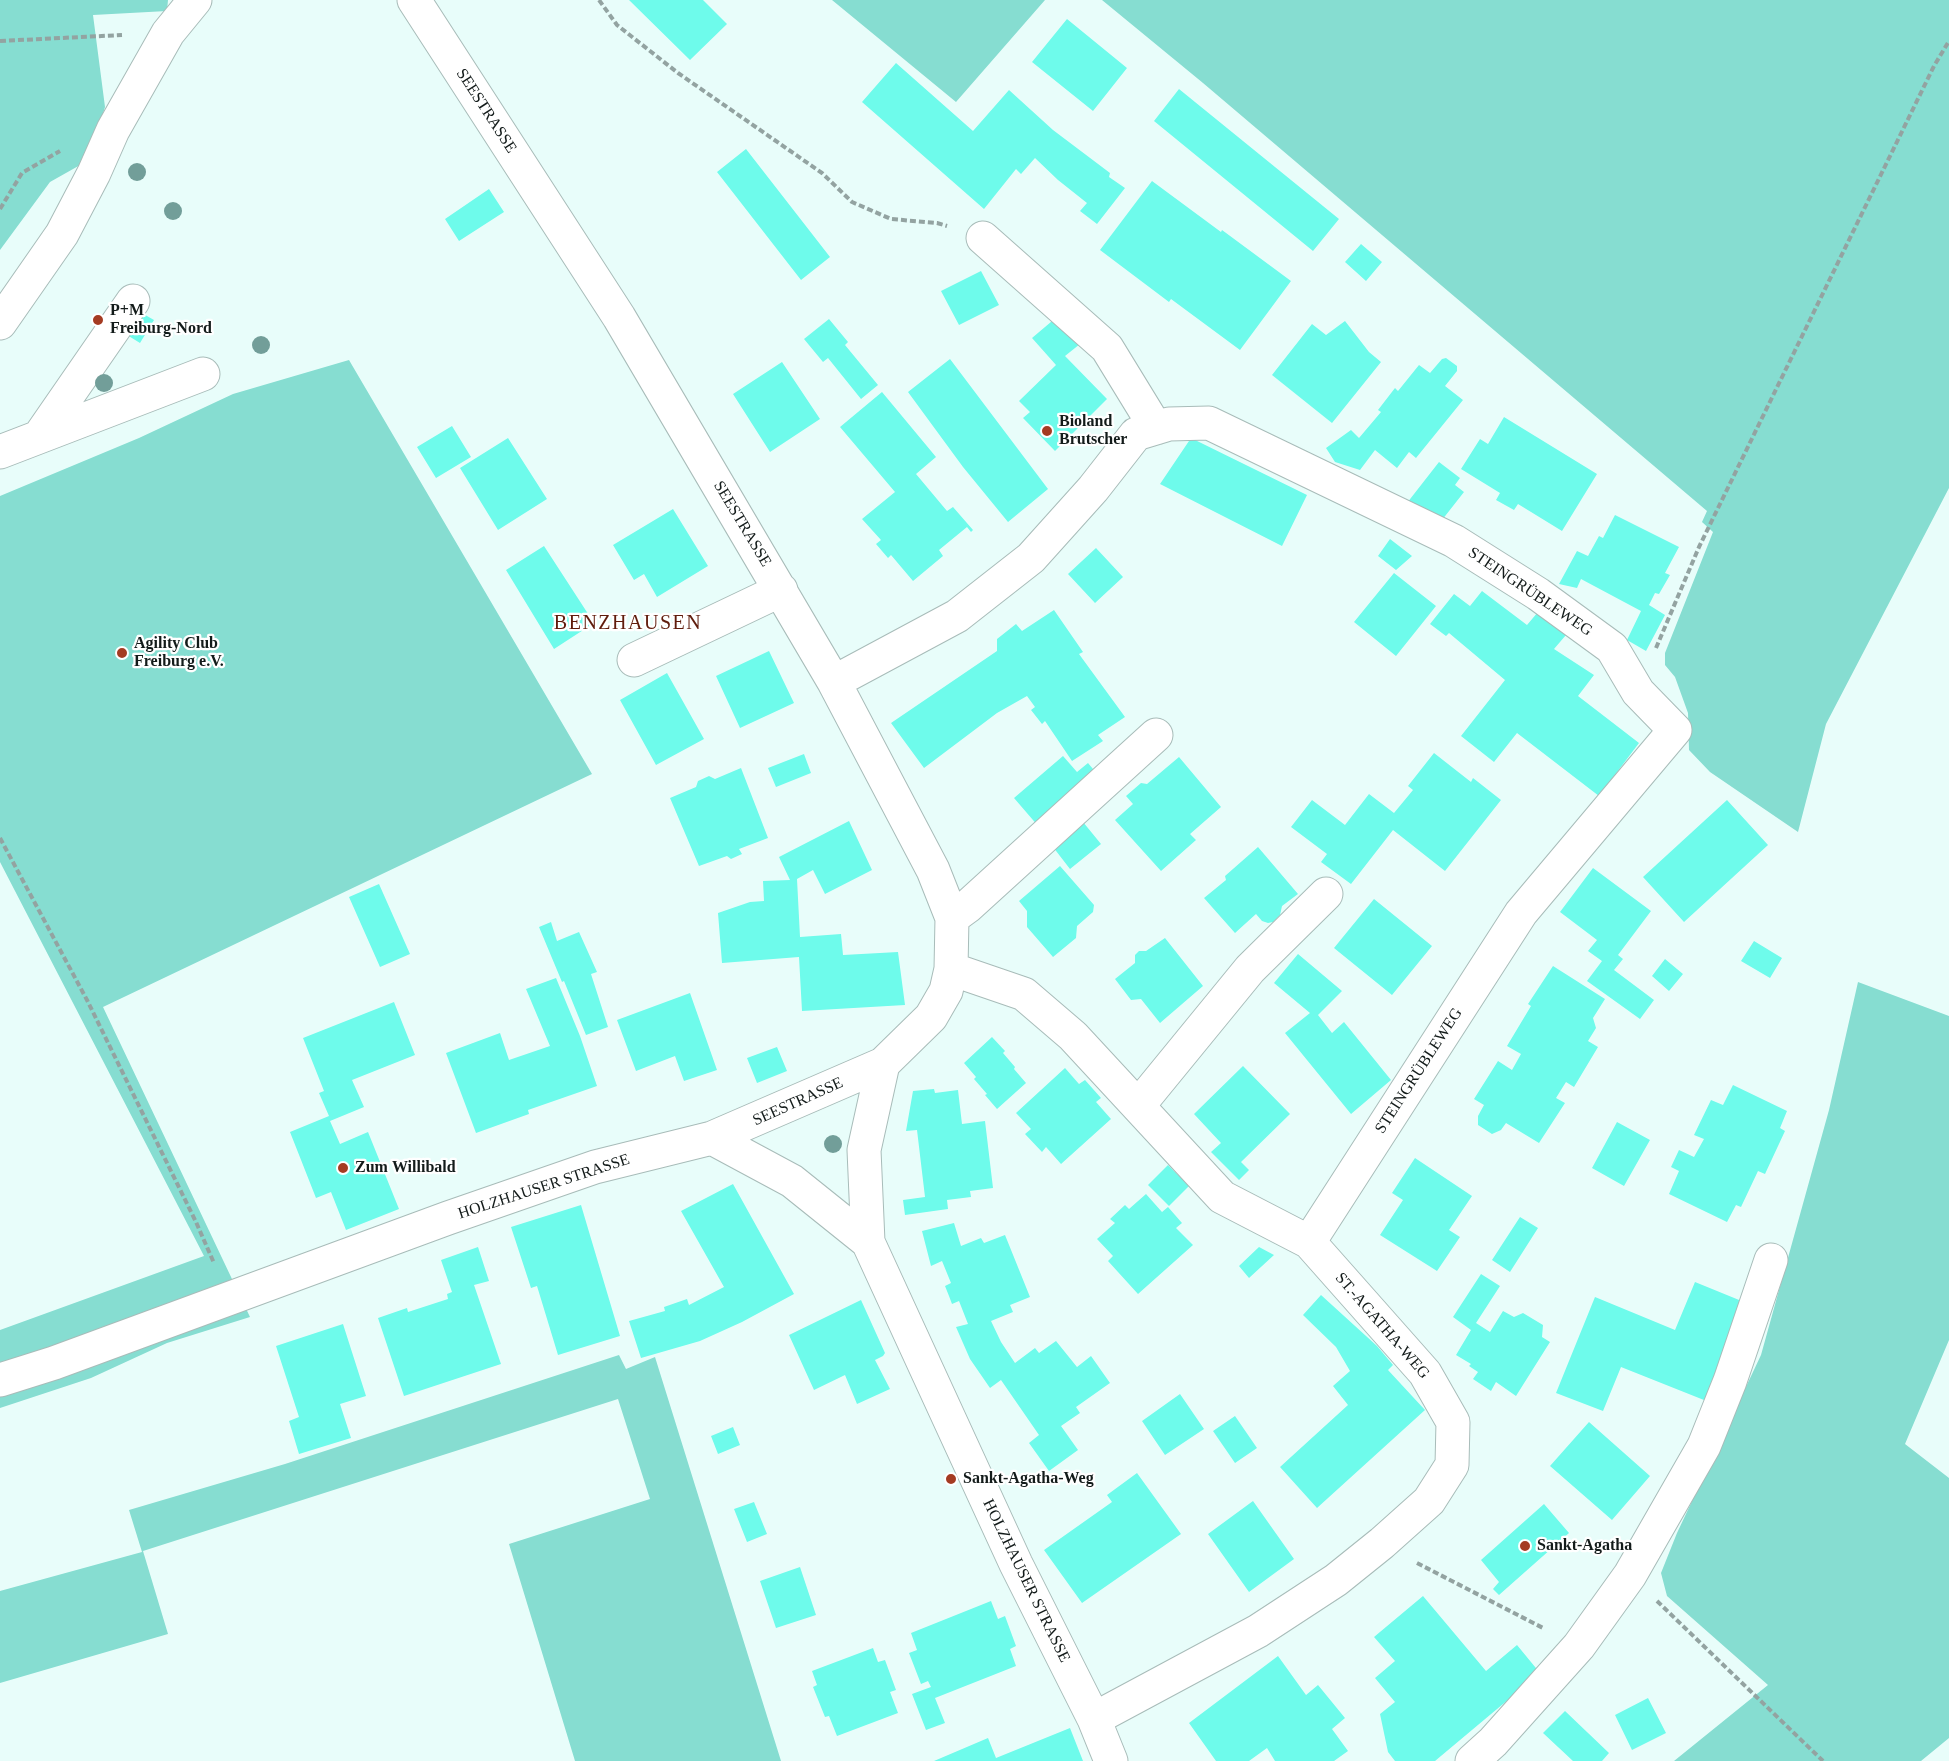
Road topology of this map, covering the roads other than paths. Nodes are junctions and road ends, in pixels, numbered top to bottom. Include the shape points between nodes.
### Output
1 (195, 0) edge
2 (414, 0) edge
3 (983, 238) road end
4 (133, 301) dead end
5 (0, 323) edge
6 (203, 374) dead end
7 (1156, 428) junction
8 (39, 437) junction
9 (0, 453) edge
10 (781, 590) junction
11 (634, 660) dead end
12 (834, 682) junction
13 (1156, 735) dead end
14 (1326, 894) dead end
15 (952, 918) junction
16 (951, 969) junction
17 (883, 1064) junction
18 (1138, 1106) junction
19 (712, 1138) junction
20 (868, 1242) junction
21 (1309, 1242) junction
22 (1771, 1260) dead end
23 (0, 1380) edge
24 (1094, 1719) junction
25 (1111, 1761) edge
26 (1472, 1761) edge

1 - 5 street via 168,33 113,130 62,234
2 - 10 street, SEESTRASSE via 619,317
3 - 7 street via 1107,348
4 - 8 street
6 - 8 street
7 - 12 street, STEINGRÜBLEWEG via 1136,434 1031,558 957,616
7 - 21 street, STEINGRÜBLEWEG via 1209,423 1454,541 1538,594 1612,648 1638,692 1675,730 1521,913
8 - 9 street
10 - 11 street
10 - 12 street, SEESTRASSE
12 - 15 street, SEESTRASSE via 933,870
13 - 15 street
14 - 18 street via 1250,969
15 - 16 street, SEESTRASSE
16 - 17 street, SEESTRASSE via 946,991 931,1017
16 - 18 street, ST.-AGATHA-WEG via 1024,994 1073,1036
17 - 19 street, SEESTRASSE
17 - 20 street via 864,1150
18 - 21 street, ST.-AGATHA-WEG via 1222,1197
19 - 20 street, HOLZHAUSER STRASSE via 792,1181
19 - 23 street, HOLZHAUSER STRASSE via 595,1167
20 - 24 street, HOLZHAUSER STRASSE via 1016,1564
21 - 24 street, ST.-AGATHA-WEG via 1425,1373 1453,1422 1452,1465 1429,1502 1336,1580 1258,1631
22 - 26 street via 1704,1446 1630,1575 1579,1646
24 - 25 street, HOLZHAUSER STRASSE

